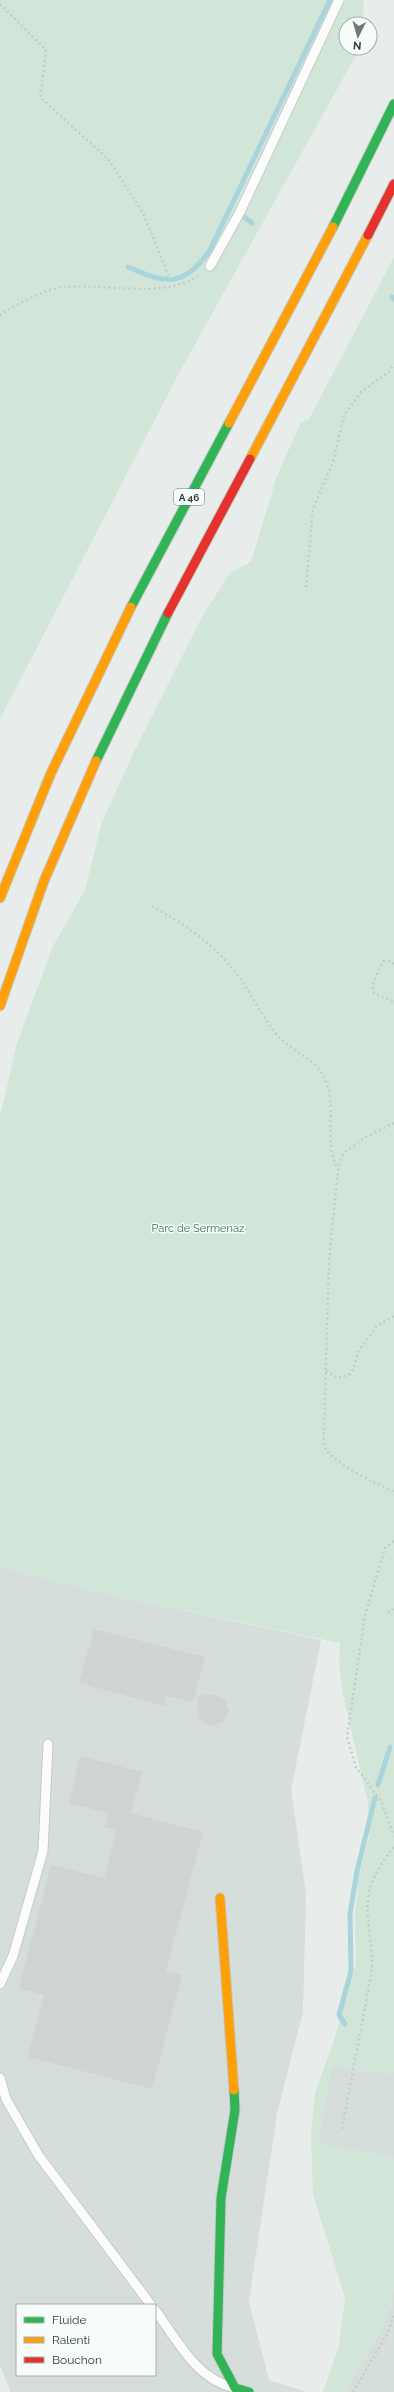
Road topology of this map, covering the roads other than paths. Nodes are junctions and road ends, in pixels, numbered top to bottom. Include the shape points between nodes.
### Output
1 (339, 0) edge
2 (394, 104) edge
3 (394, 184) edge
4 (210, 266) road end
5 (0, 898) edge
6 (0, 1006) edge
7 (48, 1744) dead end
8 (220, 1898) dead end
9 (0, 1984) edge
10 (0, 2078) edge
11 (150, 2304) edge
12 (156, 2311) edge
13 (235, 2388) junction
14 (250, 2392) edge

1 - 4 lane via 240,212
2 - 5 main road, A 46 via 348,199 159,551 35,810
3 - 6 main road via 327,315 192,566 107,736 44,881
7 - 9 lane via 43,1851 13,1956
8 - 13 main road via 235,2110 220,2198 217,2354
10 - 11 lane via 6,2100 39,2156
12 - 13 lane via 203,2374 219,2384
13 - 14 main road

